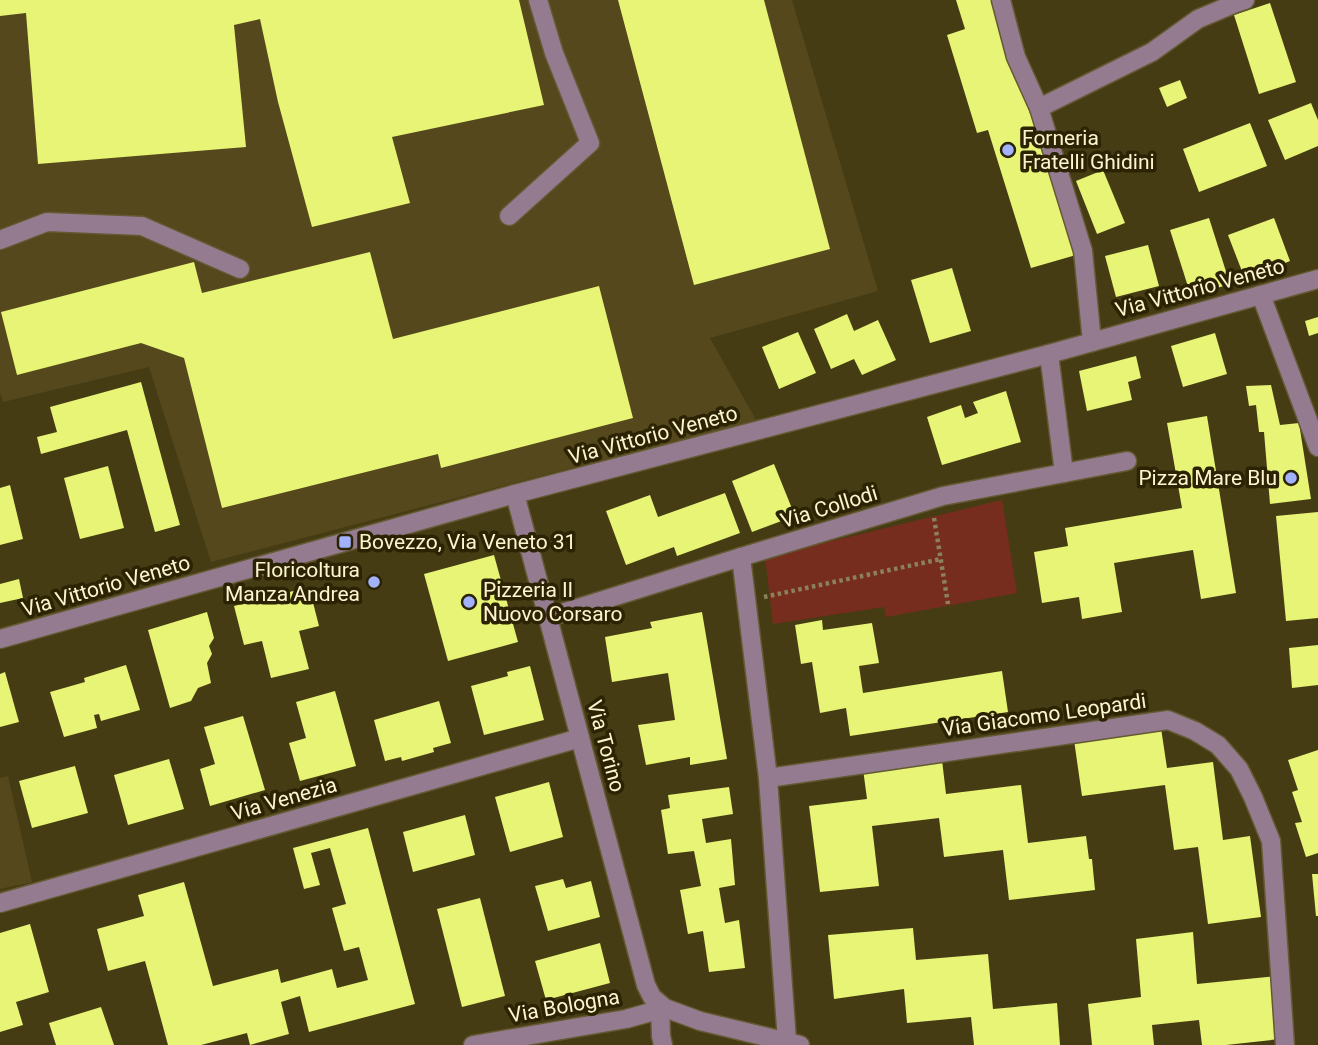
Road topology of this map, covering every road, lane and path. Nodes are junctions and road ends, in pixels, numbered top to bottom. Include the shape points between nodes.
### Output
1 (538, 0) edge
2 (1001, 0) edge
3 (1245, 0) edge
4 (1039, 108) junction
5 (509, 216) dead end
6 (0, 240) edge
7 (240, 270) dead end
8 (1318, 279) edge
9 (1261, 295) junction
10 (1092, 342) junction
11 (1049, 354) junction
12 (1318, 447) edge
13 (1127, 461) dead end
14 (1064, 473) junction
15 (515, 494) junction
16 (934, 517) dead end
17 (741, 557) junction
18 (941, 559) junction
19 (770, 595) dead end
20 (948, 604) dead end
21 (549, 617) junction
22 (0, 639) edge
23 (580, 738) junction
24 (768, 778) junction
25 (0, 903) edge
26 (660, 1005) junction
27 (793, 1043) edge
28 (473, 1045) edge
29 (663, 1045) edge
30 (1285, 1045) edge

1 - 5 street via 590,143
2 - 4 street via 1016,57
3 - 4 street via 1198,19 1152,52
4 - 10 street via 1083,251
6 - 7 street via 47,222 142,226
8 - 9 street, Via Vittorio Veneto
9 - 10 street, Via Vittorio Veneto
9 - 12 street
10 - 11 street, Via Vittorio Veneto
11 - 14 street
11 - 15 street, Via Vittorio Veneto
13 - 14 street, Via Collodi
14 - 17 street, Via Collodi via 943,496
15 - 21 street, Via Torino
15 - 22 street, Via Vittorio Veneto
16 - 18 path
17 - 21 street, Via Collodi
17 - 24 street
18 - 19 path
18 - 20 path
21 - 23 street, Via Torino
23 - 25 street, Via Venezia
23 - 26 street, Via Torino via 646,985
24 - 27 street
24 - 30 street, Via Giacomo Leopardi via 1168,720 1195,731 1218,746 1239,769 1271,841
26 - 27 street via 700,1021
26 - 28 street, Via Bologna via 626,1019
26 - 29 street

